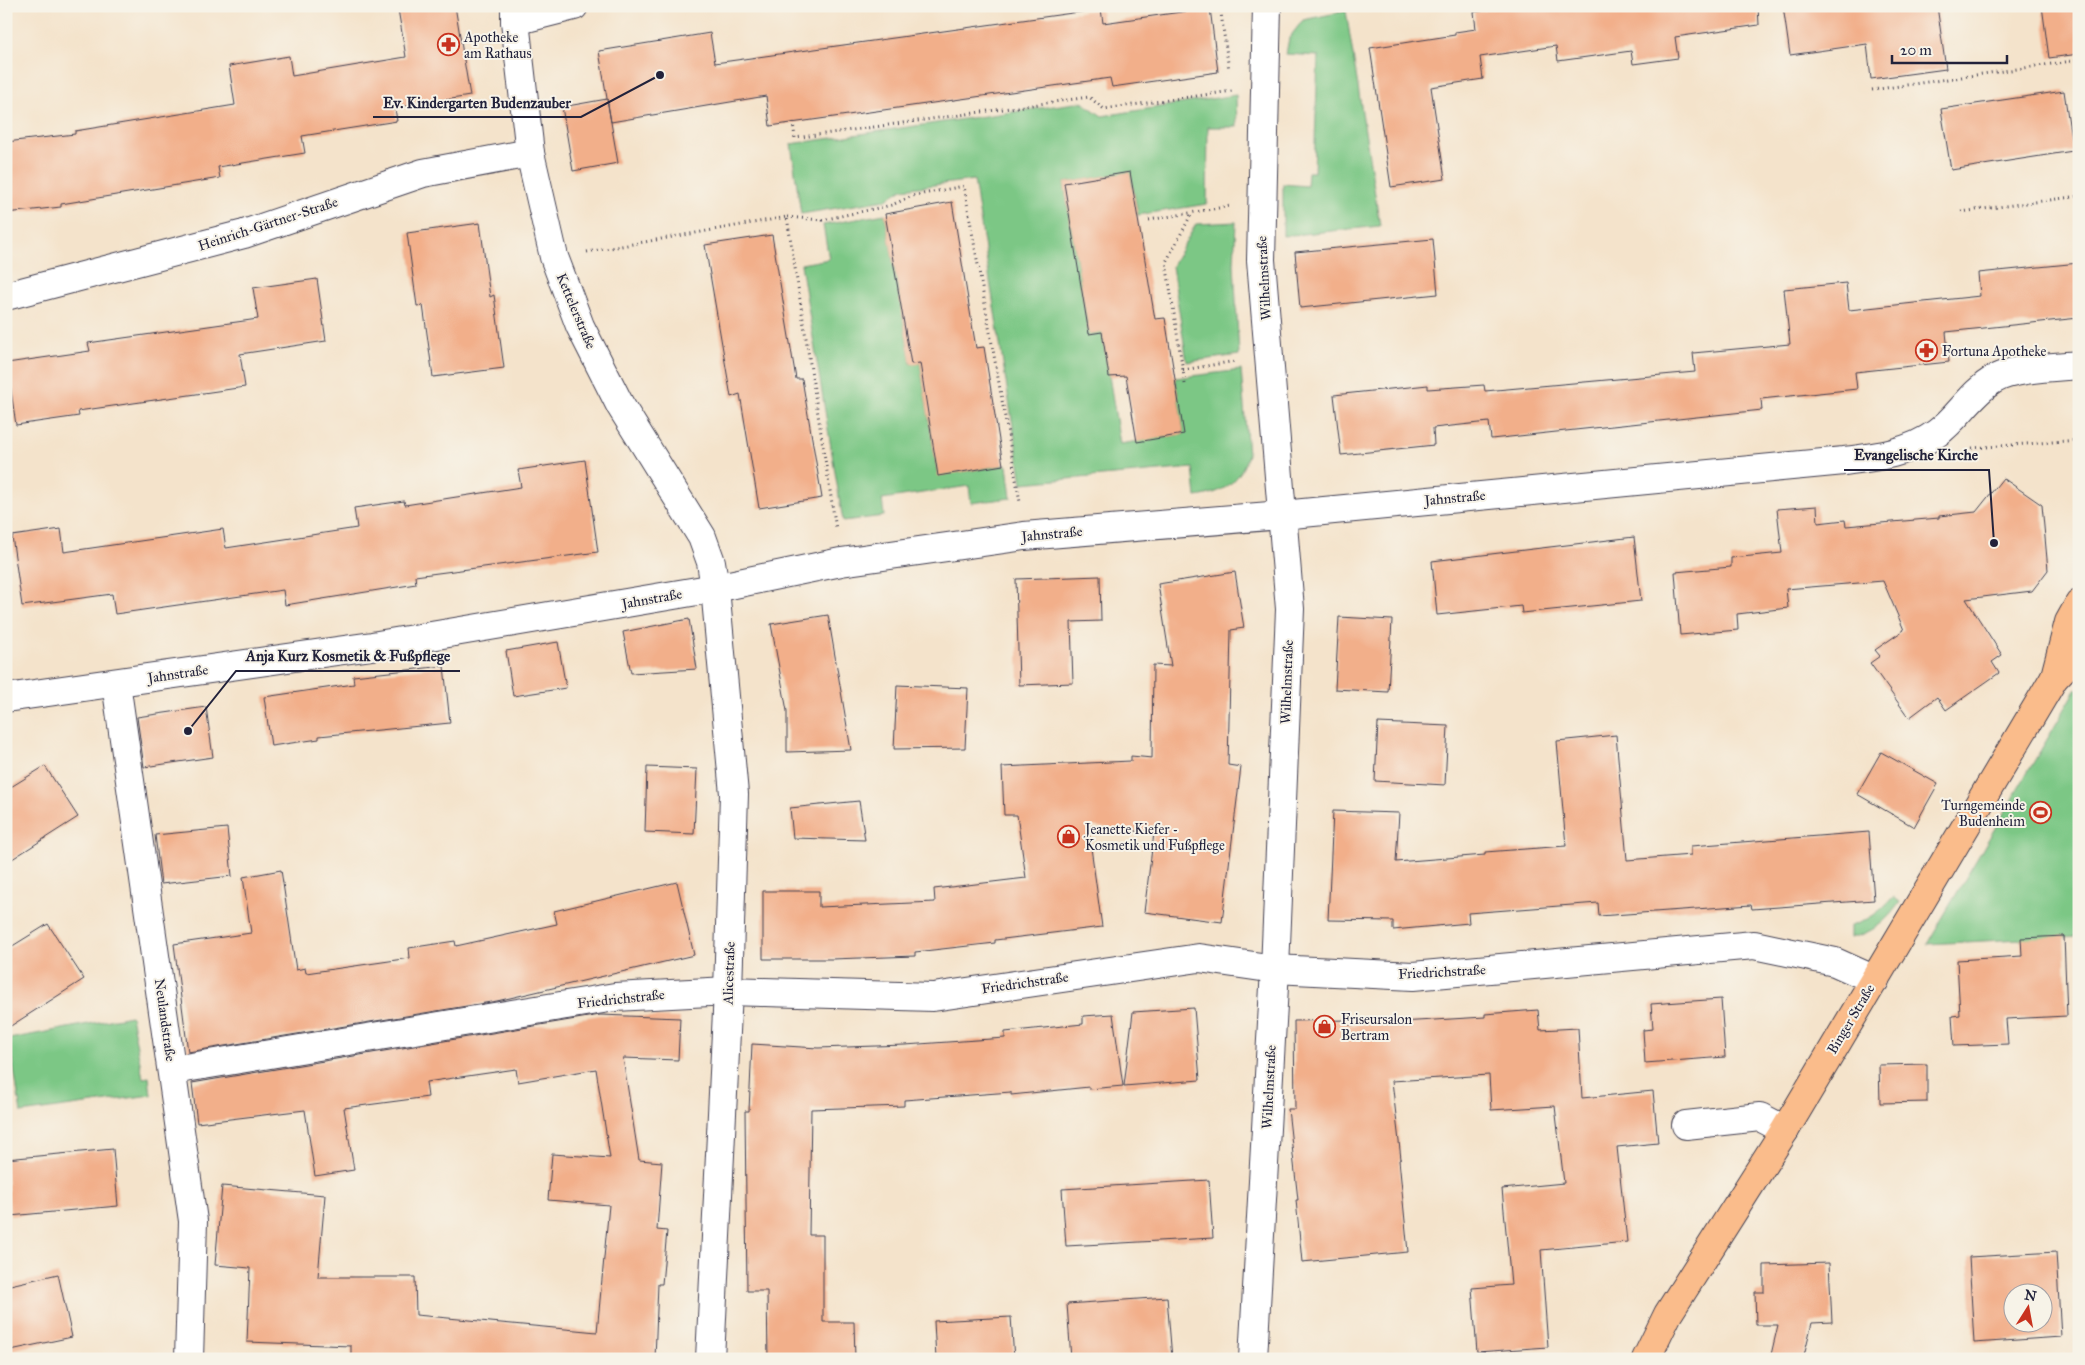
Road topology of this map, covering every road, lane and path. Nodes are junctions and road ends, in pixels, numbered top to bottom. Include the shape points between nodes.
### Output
1 (574, 6) edge
2 (1220, 6) edge
3 (1267, 6) edge
4 (515, 14) edge
5 (2079, 60) edge
6 (1230, 72) dead end
7 (1231, 82) dead end
8 (1872, 90) dead end
9 (793, 122) dead end
10 (530, 153) junction
11 (2079, 196) edge
12 (1262, 200) junction
13 (1192, 212) junction
14 (1961, 212) dead end
15 (787, 218) junction
16 (1149, 220) dead end
17 (554, 257) junction
18 (6, 296) edge
19 (1269, 356) junction
20 (2079, 365) edge
21 (1183, 370) junction
22 (1185, 384) dead end
23 (2079, 440) edge
24 (1966, 449) dead end
25 (1016, 480) dead end
26 (833, 512) dead end
27 (1282, 515) junction
28 (715, 588) junction
29 (2079, 604) edge
30 (2079, 652) edge
31 (2054, 678) junction
32 (116, 683) junction
33 (6, 698) edge
34 (1275, 969) junction
35 (1875, 980) junction
36 (728, 991) junction
37 (173, 1070) junction
38 (1686, 1125) dead end
39 (1785, 1130) junction
40 (189, 1359) edge
41 (710, 1359) edge
42 (1253, 1359) edge
43 (1646, 1359) edge

1 - 4 street
2 - 6 path
3 - 12 street, Wilhelmstraße
4 - 10 street, Kettelerstraße
5 - 8 path
7 - 9 path via 1232,91 1104,109 1089,97 795,138
10 - 17 street, Kettelerstraße
10 - 18 street, Heinrich-Gärtner-Straße via 423,173 244,234
11 - 14 path
12 - 13 path
12 - 19 street, Wilhelmstraße via 1261,260
13 - 16 path
13 - 21 path via 1166,262
15 - 17 path
15 - 25 path via 822,220 964,186
15 - 26 path
17 - 28 street, Kettelerstraße via 580,326 620,405 702,537 711,562
19 - 21 path
19 - 27 street, Wilhelmstraße
20 - 27 street, Jahnstraße via 2018,372 1993,379 1938,433 1891,455
21 - 22 path
23 - 24 path
27 - 28 street, Jahnstraße via 1024,536 841,562
27 - 34 street, Wilhelmstraße via 1290,609
28 - 32 street, Jahnstraße via 372,646
28 - 36 street, Alicestraße via 734,794
29 - 31 main road, Binger Straße via 2069,622
30 - 31 main road, Binger Straße
31 - 35 main road, Binger Straße
32 - 33 street, Jahnstraße
32 - 37 street, Neulandstraße
34 - 35 street, Friedrichstraße via 1413,976 1754,945 1835,962
34 - 36 street, Friedrichstraße via 1199,958 933,997
34 - 42 street, Wilhelmstraße
35 - 39 main road, Binger Straße
36 - 37 street, Friedrichstraße via 615,998
36 - 41 street, Alicestraße
37 - 40 street, Neulandstraße via 193,1221
38 - 39 street via 1760,1117
39 - 43 main road, Binger Straße via 1668,1314

